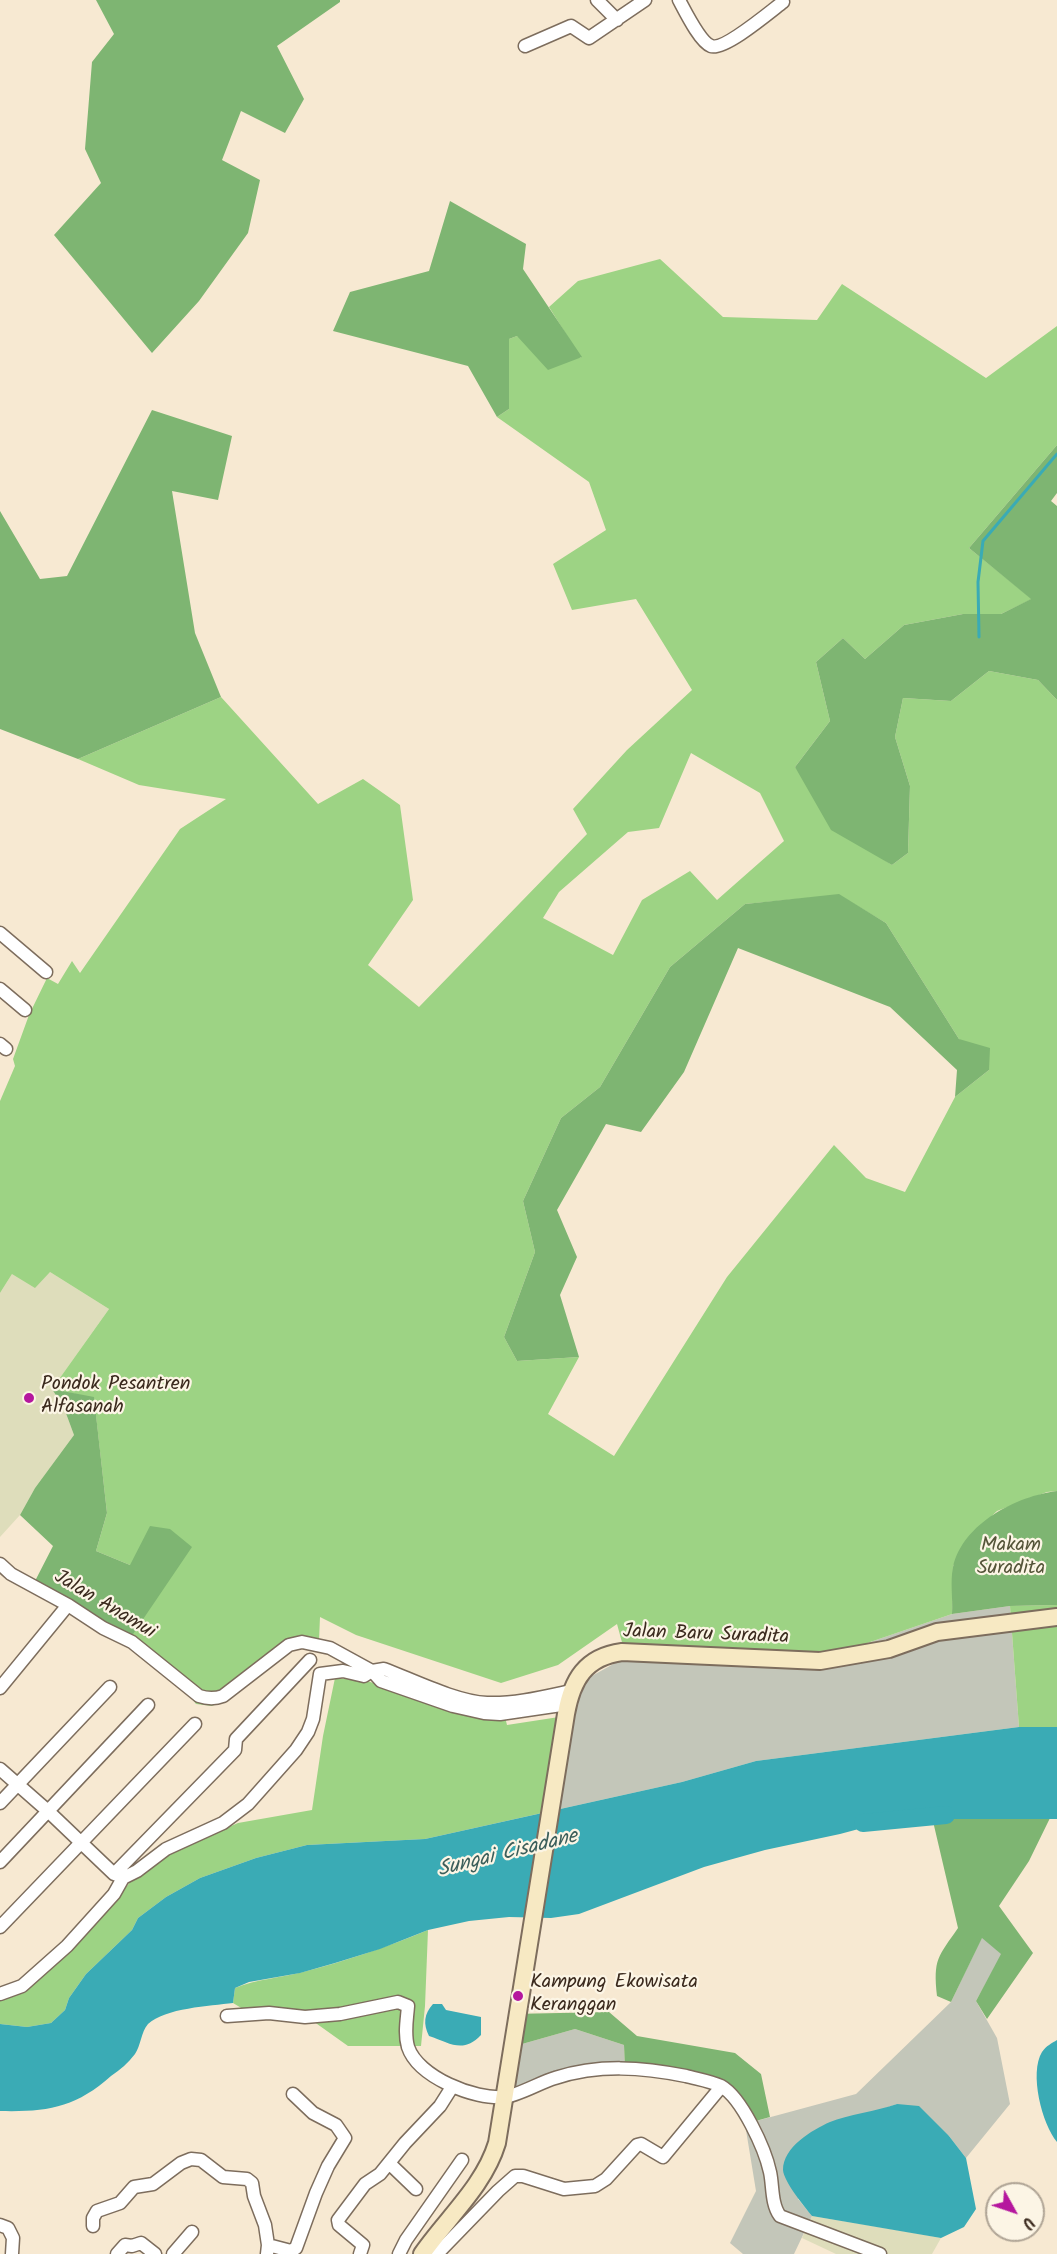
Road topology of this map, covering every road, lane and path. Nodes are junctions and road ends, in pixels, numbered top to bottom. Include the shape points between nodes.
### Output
1 (597, 0) edge
2 (645, 0) edge
3 (679, 0) edge
4 (783, 2) dead end
5 (617, 20) junction
6 (525, 46) dead end
7 (0, 933) edge
8 (46, 972) dead end
9 (0, 989) edge
10 (25, 1010) dead end
11 (0, 1564) edge
12 (68, 1605) junction
13 (1057, 1617) edge
14 (310, 1660) dead end
15 (372, 1671) junction
16 (0, 1688) edge
17 (110, 1688) dead end
18 (568, 1703) junction
19 (148, 1705) dead end
20 (195, 1724) dead end
21 (0, 1769) edge
22 (17, 1785) junction
23 (0, 1803) edge
24 (49, 1812) junction
25 (81, 1842) junction
26 (0, 1862) edge
27 (119, 1876) junction
28 (0, 1928) edge
29 (0, 1994) edge
30 (227, 2016) dead end
31 (721, 2086) junction
32 (452, 2088) junction
33 (293, 2094) dead end
34 (505, 2097) junction
35 (462, 2160) dead end
36 (390, 2164) junction
37 (416, 2189) dead end
38 (0, 2225) edge
39 (93, 2226) dead end
40 (192, 2232) dead end
41 (268, 2249) edge
42 (12, 2254) edge
43 (117, 2254) edge
44 (155, 2254) edge
45 (173, 2254) edge
46 (360, 2254) edge
47 (399, 2254) edge
48 (422, 2254) edge
49 (438, 2254) edge
50 (880, 2254) edge

1 - 5 street
2 - 5 street
3 - 4 street via 703,40 719,47
5 - 6 street via 589,38 571,26
7 - 8 street
9 - 10 street
11 - 12 street, Jalan Anamui
12 - 15 street, Jalan Anamui via 132,1642 206,1698 223,1696 289,1645 302,1642 330,1648
12 - 16 street
13 - 18 main road, Jalan Baru Suradita via 937,1632 889,1649 820,1660 614,1653 590,1664 578,1677
14 - 27 street via 236,1739 235,1750
15 - 18 street via 384,1669 485,1703
15 - 27 street via 364,1676 343,1671 320,1674 308,1732 248,1804 223,1823 166,1849 137,1871
17 - 22 street
18 - 34 main road, Jalan Baru Suradita
19 - 24 street
20 - 25 street
21 - 22 street
22 - 23 street
22 - 24 street
24 - 25 street
24 - 26 street
25 - 27 street
25 - 28 street
27 - 29 street via 114,1894 67,1946 22,1986
30 - 32 street via 269,2013 305,2018 398,2002 408,2006 405,2034 409,2049 418,2063
31 - 34 street via 642,2068 612,2068 557,2077
31 - 49 street via 663,2157 637,2145 600,2184 569,2189 515,2176
31 - 50 street via 737,2102 764,2150 780,2216
32 - 34 street
32 - 36 street
33 - 41 street via 313,2113 336,2126 345,2138 315,2193 296,2248
34 - 48 main road, Jalan Baru Suradita via 490,2163
35 - 47 street
36 - 37 street
36 - 46 street via 368,2181 338,2220 363,2244
38 - 42 street via 8,2228 13,2238
39 - 41 street via 97,2211 120,2203 134,2187 153,2184 181,2163 201,2160 223,2177 252,2183
40 - 45 street
43 - 44 street via 125,2245 141,2243

